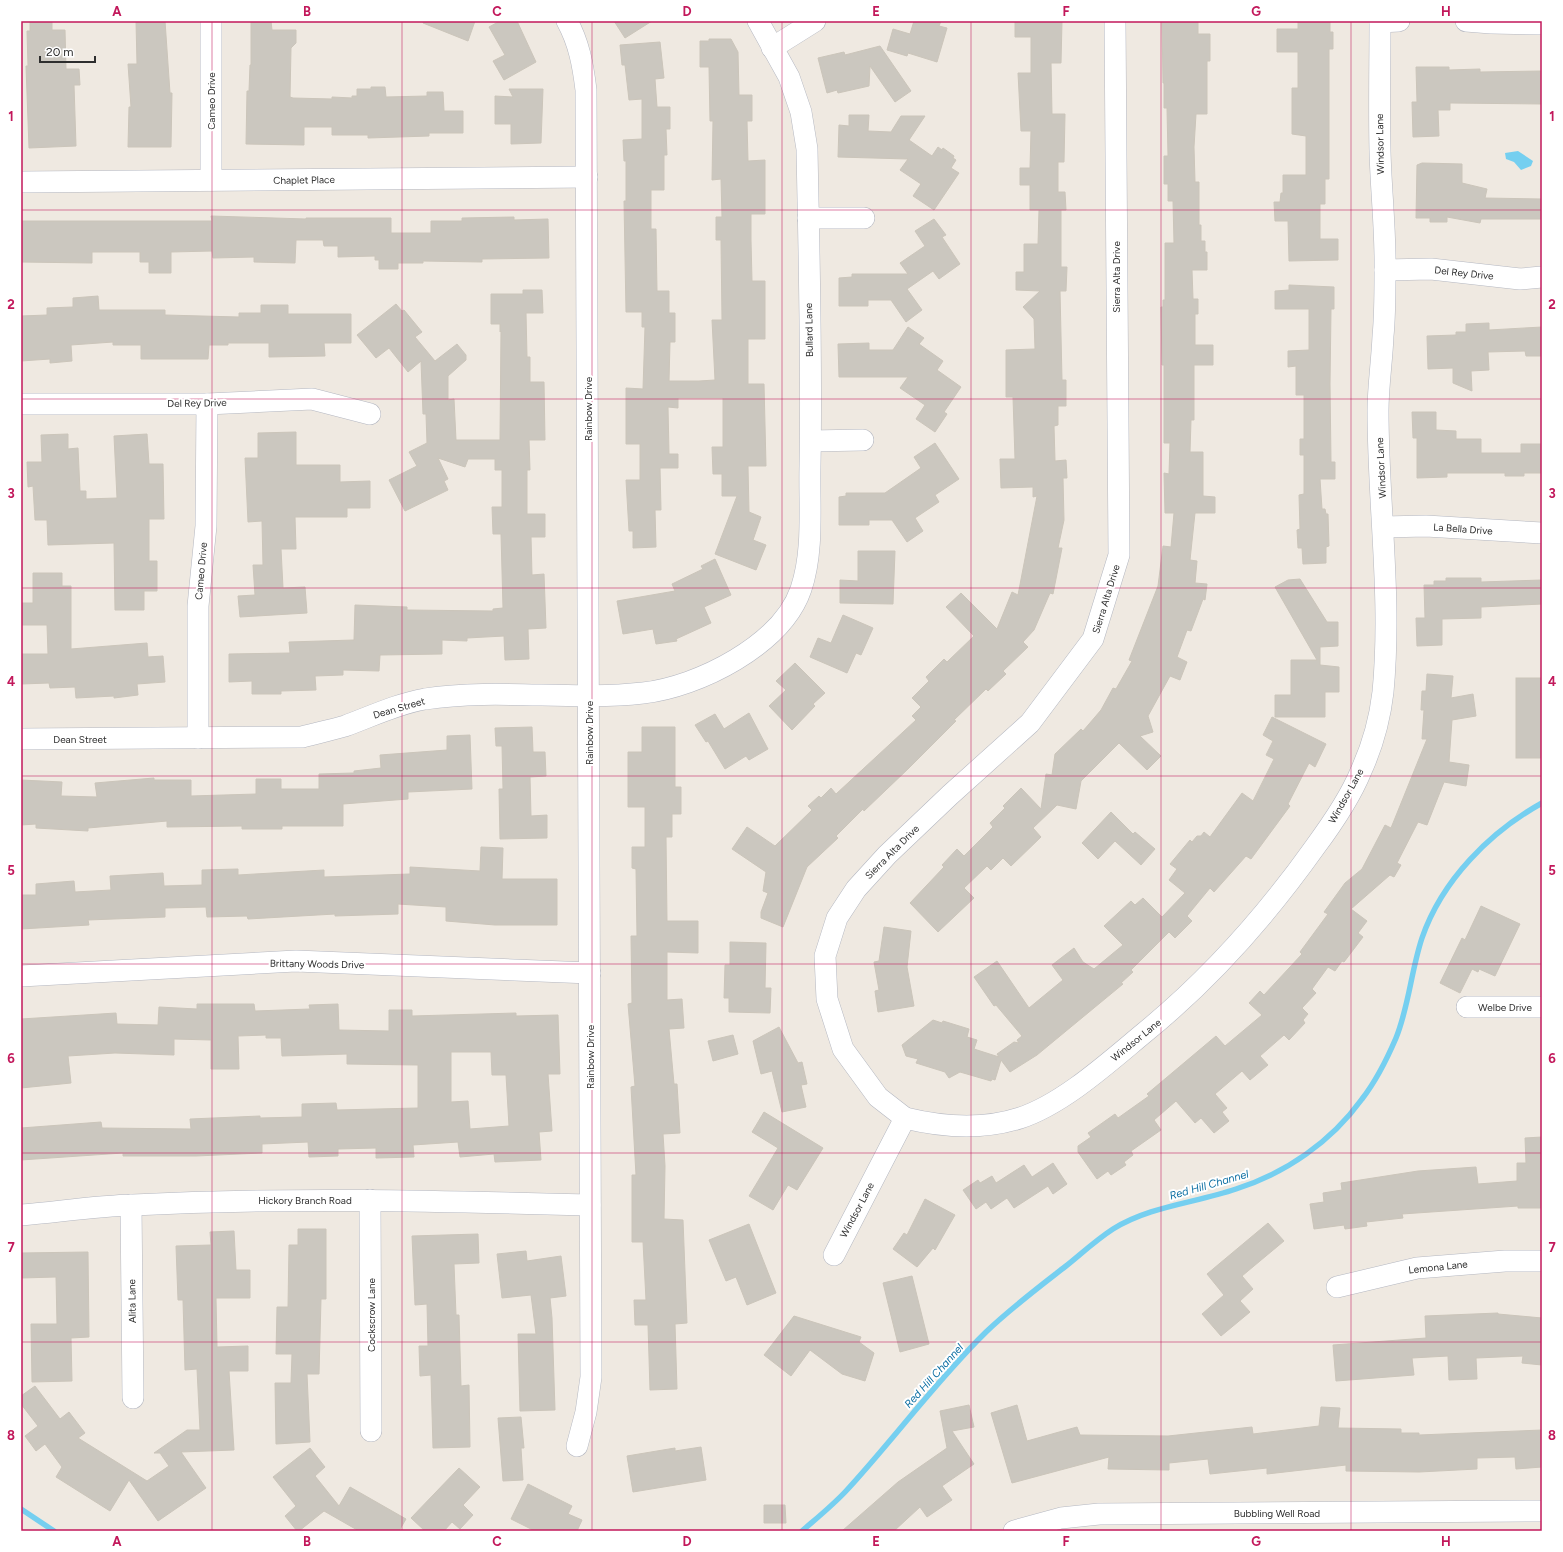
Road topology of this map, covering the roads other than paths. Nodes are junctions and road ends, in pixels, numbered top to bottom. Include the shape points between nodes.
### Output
1 (211, 21) edge
2 (567, 21) edge
3 (758, 21) edge
4 (815, 21) edge
5 (1115, 21) edge
6 (1386, 21) edge
7 (1466, 21) edge
8 (1542, 24) edge
9 (772, 48) junction
10 (586, 177) junction
11 (212, 180) junction
12 (21, 182) edge
13 (808, 218) junction
14 (864, 218) dead end
15 (1385, 270) junction
16 (1542, 277) edge
17 (21, 404) edge
18 (208, 404) junction
19 (370, 414) dead end
20 (863, 440) dead end
21 (811, 441) junction
22 (1384, 527) junction
23 (1542, 533) edge
24 (766, 637) joint
25 (589, 695) junction
26 (198, 738) junction
27 (21, 739) edge
28 (590, 973) junction
29 (21, 976) edge
30 (1542, 1006) edge
31 (1467, 1007) dead end
32 (905, 1118) junction
33 (370, 1200) junction
34 (131, 1205) junction
35 (590, 1205) junction
36 (21, 1215) edge
37 (834, 1255) dead end
38 (1542, 1261) edge
39 (1336, 1287) dead end
40 (133, 1398) dead end
41 (371, 1431) dead end
42 (577, 1446) dead end
43 (1542, 1511) edge
44 (1014, 1531) edge

1 - 11 street, Cameo Drive
2 - 10 street, Rainbow Drive via 584,69
3 - 9 street, Bullard Lane
4 - 9 street
5 - 32 street, Sierra Alta Drive via 1119,555 1093,639 1030,723 950,795 856,889 837,918 825,956 827,999 843,1049 878,1097
6 - 15 street, Windsor Lane via 1380,152
7 - 8 street
9 - 13 street, Bullard Lane via 789,77 801,112 807,149
10 - 11 street, Chaplet Place
10 - 25 street, Rainbow Drive
11 - 12 street, Chaplet Place
13 - 14 street
13 - 21 street, Bullard Lane
15 - 16 street, Del Rey Drive via 1430,269 1520,279
15 - 22 street, Windsor Lane via 1384,336 1378,409
17 - 18 street, Del Rey Drive
18 - 19 street, Del Rey Drive via 312,399
18 - 26 street, Cameo Drive via 206,526 198,606
20 - 21 street
21 - 24 street, Bullard Lane via 808,556 801,590 786,616
22 - 23 street, La Bella Drive via 1426,526
22 - 32 street, Windsor Lane via 1386,626 1383,695 1370,746 1361,773 1333,822 1255,925 1203,980 1162,1018 1077,1086 1047,1106 1020,1118 986,1125 946,1126
24 - 25 street, Dean Street via 735,662 695,680 643,693
25 - 26 street, Dean Street via 468,696 424,700 384,710 344,726 302,737
25 - 28 street, Rainbow Drive
26 - 27 street, Dean Street
28 - 29 street, Brittany Woods Drive via 296,961
28 - 35 street, Rainbow Drive
30 - 31 street, Welbe Drive
32 - 37 street, Windsor Lane
33 - 34 street, Hickory Branch Road via 258,1200
33 - 35 street, Hickory Branch Road
33 - 41 street, Cockscrow Lane
34 - 36 street, Hickory Branch Road
34 - 40 street, Alita Lane
35 - 42 street, Rainbow Drive via 591,1377 586,1412
38 - 39 street, Lemona Lane via 1505,1261 1417,1268
43 - 44 street, Bubbling Well Road via 1099,1514 1061,1518

